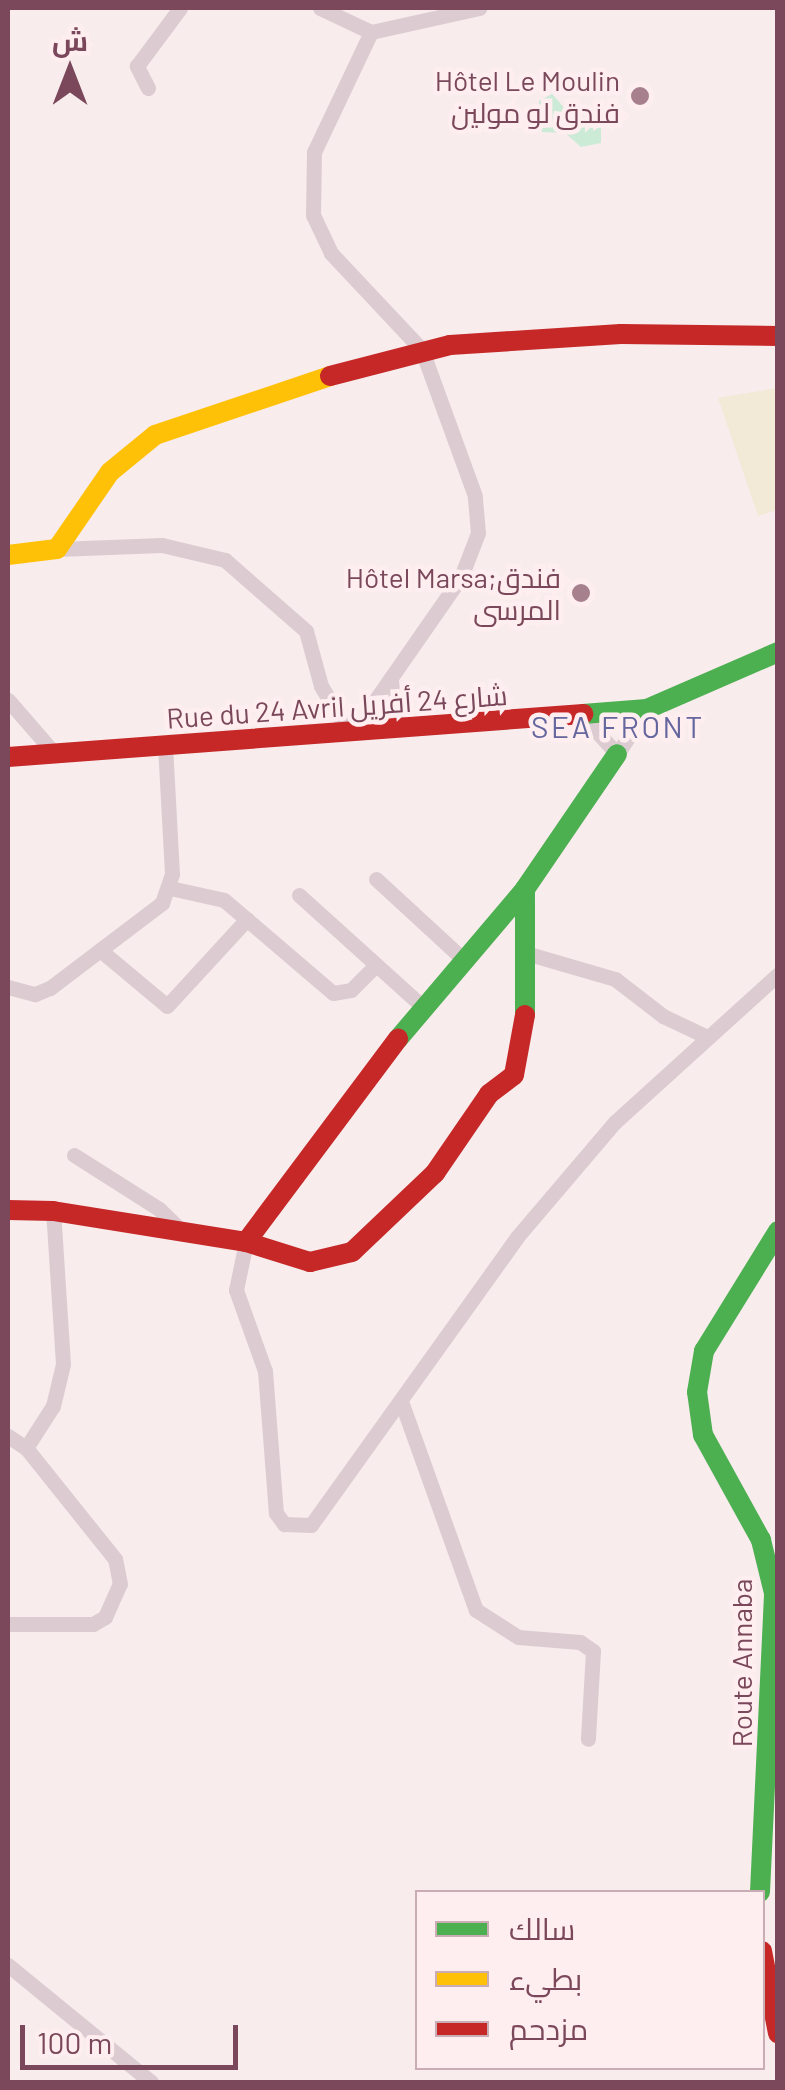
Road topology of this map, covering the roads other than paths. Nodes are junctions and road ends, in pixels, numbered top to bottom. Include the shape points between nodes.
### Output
1 (180, 8) edge
2 (320, 8) edge
3 (479, 8) edge
4 (370, 32) junction
5 (148, 88) dead end
6 (778, 336) edge
7 (422, 350) junction
8 (58, 549) junction
9 (8, 554) edge
10 (778, 652) edge
11 (390, 682) junction
12 (8, 700) edge
13 (646, 709) junction
14 (582, 715) junction
15 (400, 729) junction
16 (358, 732) junction
17 (165, 746) junction
18 (54, 754) junction
19 (616, 754) junction
20 (8, 757) edge
21 (376, 879) dead end
22 (170, 888) junction
23 (525, 889) junction
24 (299, 894) dead end
25 (247, 920) junction
26 (100, 950) junction
27 (528, 954) junction
28 (464, 960) junction
29 (375, 966) junction
30 (778, 974) edge
31 (8, 987) edge
32 (424, 1008) junction
33 (707, 1037) junction
34 (74, 1156) dead end
35 (8, 1210) edge
36 (53, 1211) junction
37 (181, 1230) junction
38 (778, 1231) edge
39 (246, 1242) junction
40 (401, 1401) junction
41 (8, 1436) edge
42 (26, 1448) junction
43 (775, 1590) edge
44 (8, 1624) edge
45 (588, 1738) dead end
46 (760, 1890) edge
47 (8, 1965) edge
48 (765, 1966) edge
49 (778, 2033) edge
50 (150, 2082) edge

1 - 5 street via 136,66
2 - 4 street
3 - 4 street
4 - 7 street via 314,152 310,196 331,252
6 - 7 street via 621,334
7 - 8 street via 279,390 155,435 110,472
7 - 11 street via 475,496 478,533 461,577
8 - 9 street
8 - 16 street via 140,544 216,554 306,631 320,686
10 - 13 street, Rue du 24 Avril شارع 24 أفريل
11 - 15 street
11 - 16 street
12 - 18 street
13 - 14 street, Rue du 24 Avril شارع 24 أفريل
13 - 19 street
14 - 15 street, Rue du 24 Avril شارع 24 أفريل
14 - 19 street
15 - 16 street, Rue du 24 Avril شارع 24 أفريل
16 - 17 street, Rue du 24 Avril شارع 24 أفريل
17 - 18 street, Rue du 24 Avril شارع 24 أفريل
17 - 22 street
18 - 20 street, Rue du 24 Avril شارع 24 أفريل
19 - 23 street
21 - 28 street
22 - 25 street via 218,897
22 - 26 street via 162,903
23 - 27 street
23 - 28 street
24 - 29 street
25 - 26 street via 167,1006
25 - 29 street via 334,993 352,990
26 - 31 street via 34,994
27 - 33 street via 615,979 663,1016
27 - 39 street via 527,1019 514,1074 489,1094 435,1172 380,1232 352,1252 320,1262
28 - 32 street
29 - 32 street
30 - 33 street
32 - 39 street
33 - 40 street via 615,1122 516,1237
34 - 37 street
35 - 36 street
36 - 37 street
36 - 42 street via 63,1364 53,1406
37 - 39 street
38 - 43 street, Route Annaba via 704,1351 697,1392 703,1435 760,1540
39 - 40 street via 236,1290 265,1371 276,1514 284,1524 310,1525 323,1514
40 - 45 street via 476,1610 518,1637 580,1642 592,1651
41 - 42 street
42 - 44 street via 115,1559 120,1584 105,1618 93,1624
43 - 46 street, Route Annaba
47 - 50 street
48 - 49 street

